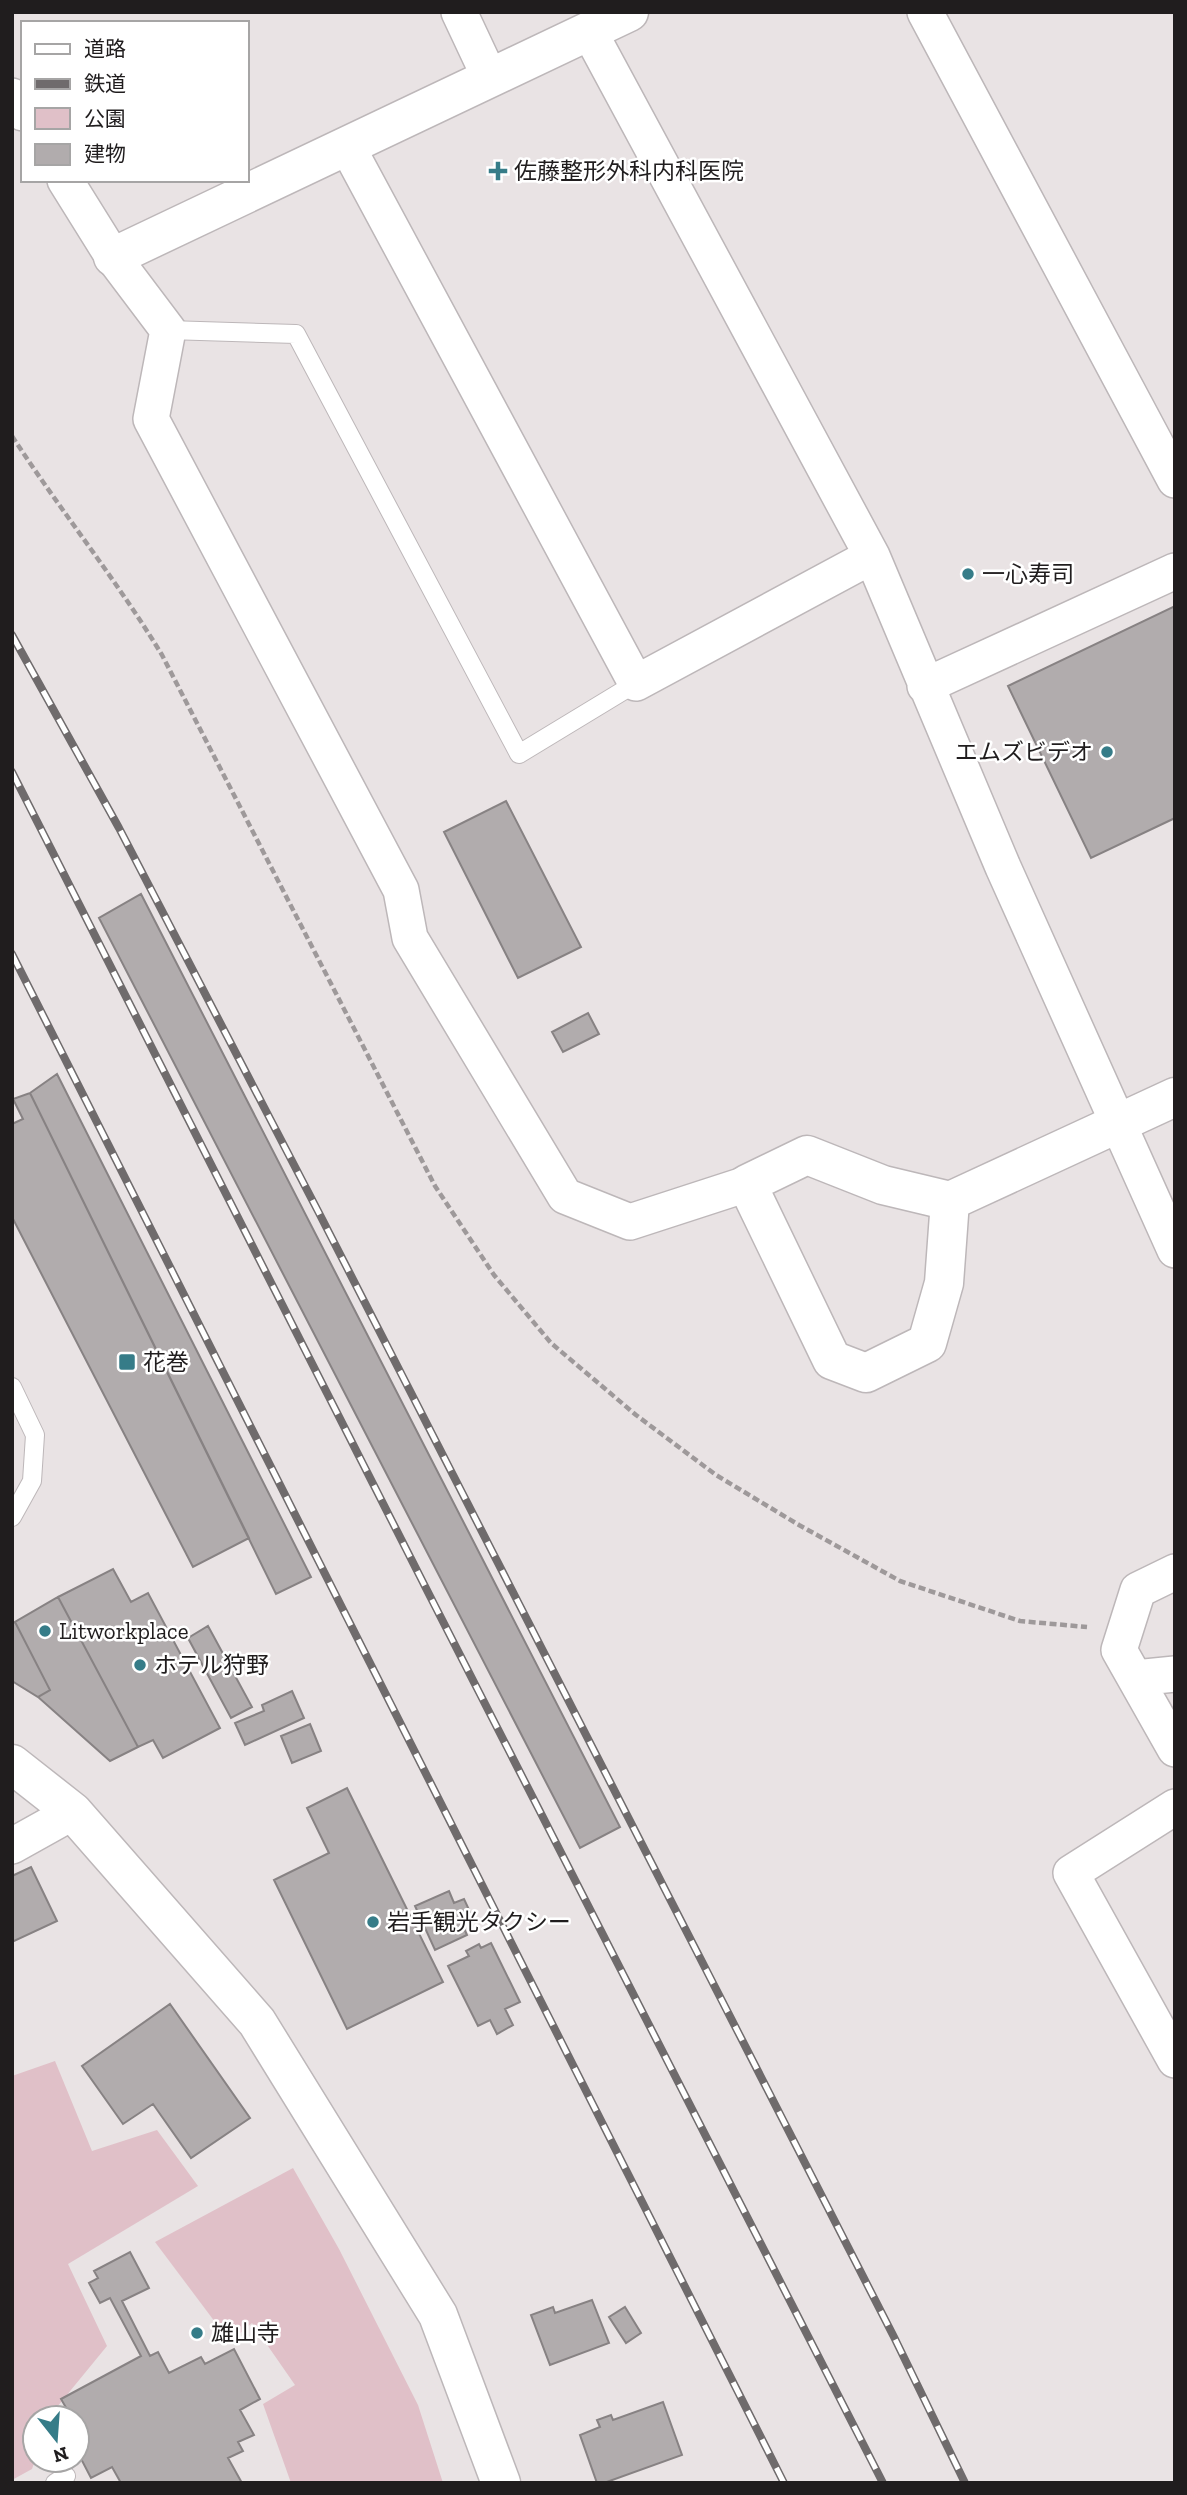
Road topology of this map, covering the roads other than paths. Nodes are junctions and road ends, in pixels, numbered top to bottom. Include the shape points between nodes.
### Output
1 (459, 12) edge
2 (629, 12) edge
3 (925, 12) edge
4 (589, 31) junction
5 (490, 78) junction
6 (347, 146) junction
7 (66, 182) edge
8 (113, 257) junction
9 (168, 330) junction
10 (1175, 480) edge
11 (872, 556) junction
12 (1175, 572) edge
13 (636, 683) junction
14 (925, 686) junction
15 (1175, 1097) edge
16 (1119, 1123) junction
17 (747, 1184) junction
18 (950, 1201) junction
19 (1175, 1250) edge
20 (12, 1387) edge
21 (12, 1517) edge
22 (1175, 1572) edge
23 (1175, 1674) edge
24 (1135, 1678) junction
25 (1175, 1749) edge
26 (12, 1764) edge
27 (1175, 1808) edge
28 (73, 1812) junction
29 (12, 1846) edge
30 (1175, 2060) edge
31 (501, 2483) edge

1 - 5 street
2 - 4 street
3 - 10 street
4 - 5 street
4 - 11 street
5 - 6 street
6 - 8 street
6 - 13 street
7 - 8 street
8 - 9 street
9 - 13 lane via 296,334 519,754
9 - 17 street via 151,419 401,890 410,938 565,1196 630,1222
11 - 13 street
11 - 14 street
12 - 14 street
14 - 16 street
15 - 16 street
16 - 18 street
16 - 19 street
17 - 18 street via 807,1155 883,1185
17 - 18 street via 832,1360 866,1373 927,1343 944,1283
20 - 21 lane via 35,1435 32,1480
22 - 24 street via 1138,1590 1119,1650
23 - 24 street
24 - 25 street
26 - 28 street
27 - 30 street via 1071,1873
28 - 29 street
28 - 31 street via 257,2022 438,2315

